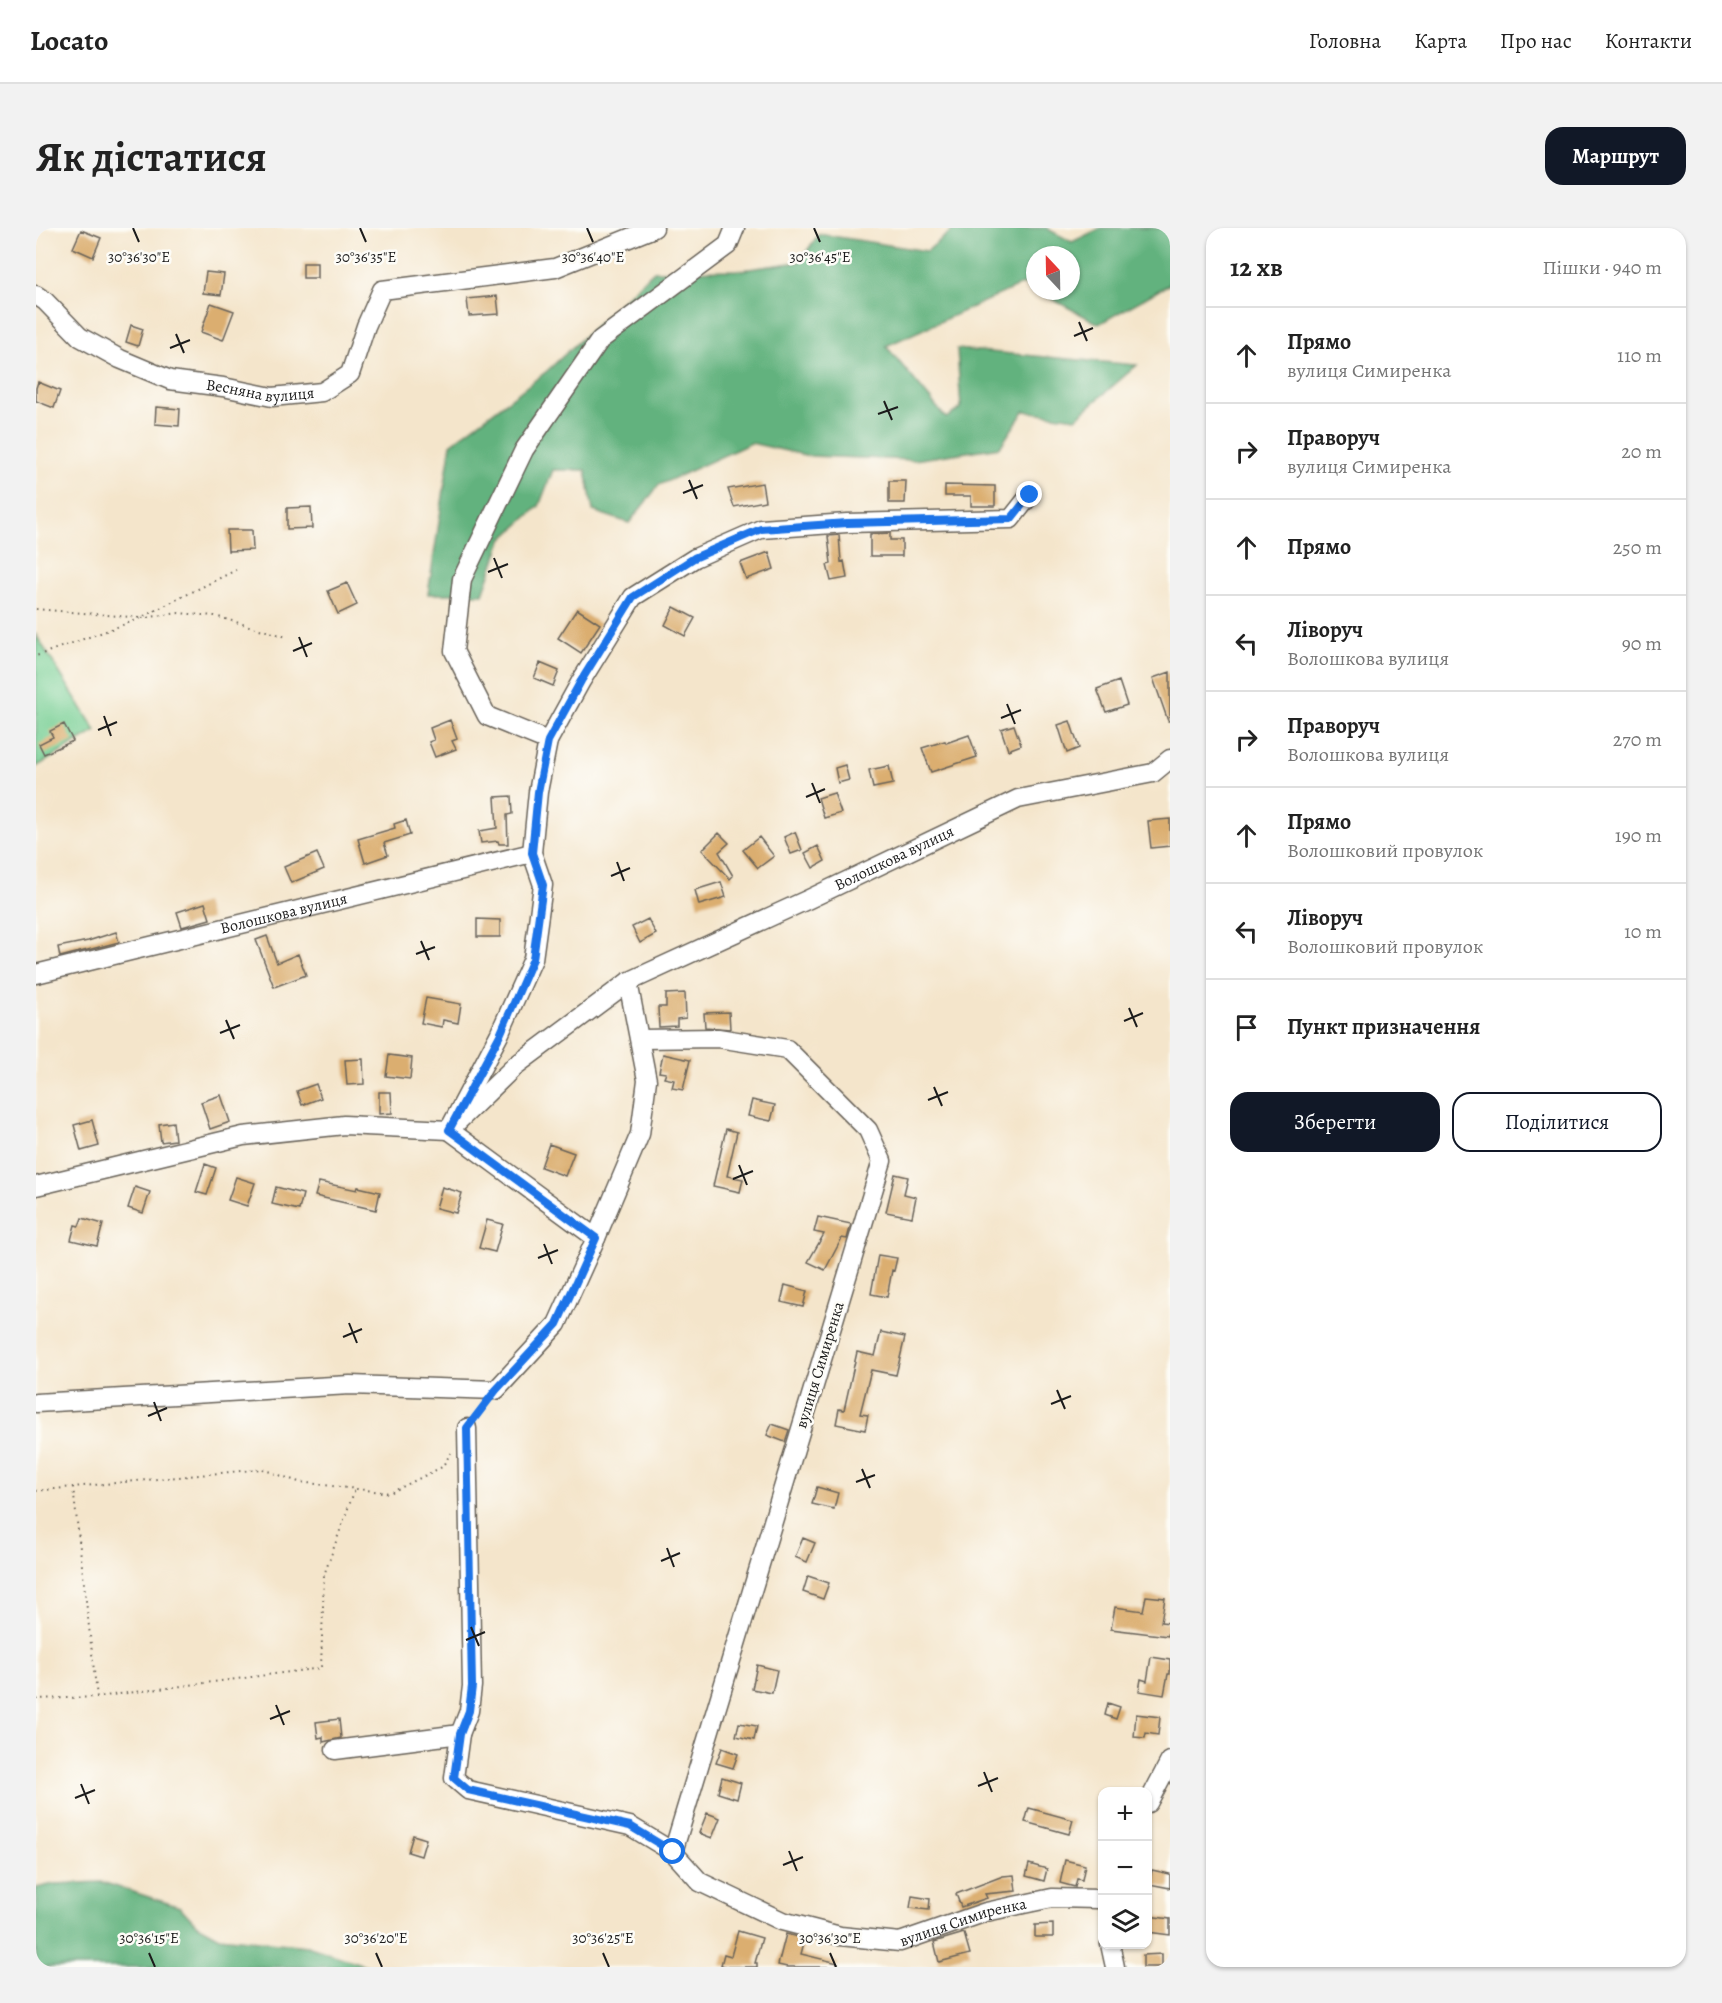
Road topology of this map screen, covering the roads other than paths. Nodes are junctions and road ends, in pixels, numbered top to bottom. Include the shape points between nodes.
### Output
1 (654, 228) edge
2 (735, 228) edge
3 (36, 295) edge
4 (1030, 495) dead end
5 (548, 741) junction
6 (1170, 759) edge
7 (1162, 775) edge
8 (532, 853) junction
9 (36, 974) edge
10 (627, 982) junction
11 (640, 1039) junction
12 (449, 1130) junction
13 (36, 1186) edge
14 (596, 1238) junction
15 (36, 1402) edge
16 (467, 1428) road end
17 (460, 1734) junction
18 (335, 1750) dead end
19 (1170, 1761) edge
20 (1152, 1795) edge
21 (673, 1852) junction
22 (1098, 1902) edge
23 (1111, 1949) edge
24 (1115, 1967) edge

1 - 3 street, Весняна вулиця via 555,268 382,290 350,374 322,392 272,397 170,380 80,337
2 - 5 street via 728,245 600,340 524,450 462,579 454,651 487,716
4 - 5 street via 1011,519 761,529 694,558 633,597
5 - 8 street
6 - 7 street, Волошкова вулиця
7 - 10 street, Волошкова вулиця via 1018,799
8 - 9 street, Волошкова вулиця
8 - 12 street via 543,885 533,959 500,1035
10 - 11 street
10 - 12 street, Волошкова вулиця via 515,1066
11 - 14 street via 647,1080 640,1134
11 - 21 street, вулиця Симиренка via 718,1038 787,1049 868,1130 882,1161
12 - 13 street via 344,1125 243,1136
12 - 14 street
14 - 15 street via 557,1324 496,1390 350,1385
16 - 17 street via 472,1686 469,1711
17 - 18 street
17 - 21 street, вулиця Симиренка via 454,1778 468,1790 630,1826
19 - 20 street
21 - 22 street, вулиця Симиренка via 700,1882 782,1921 840,1936 900,1942 986,1911 1052,1898
23 - 24 street

